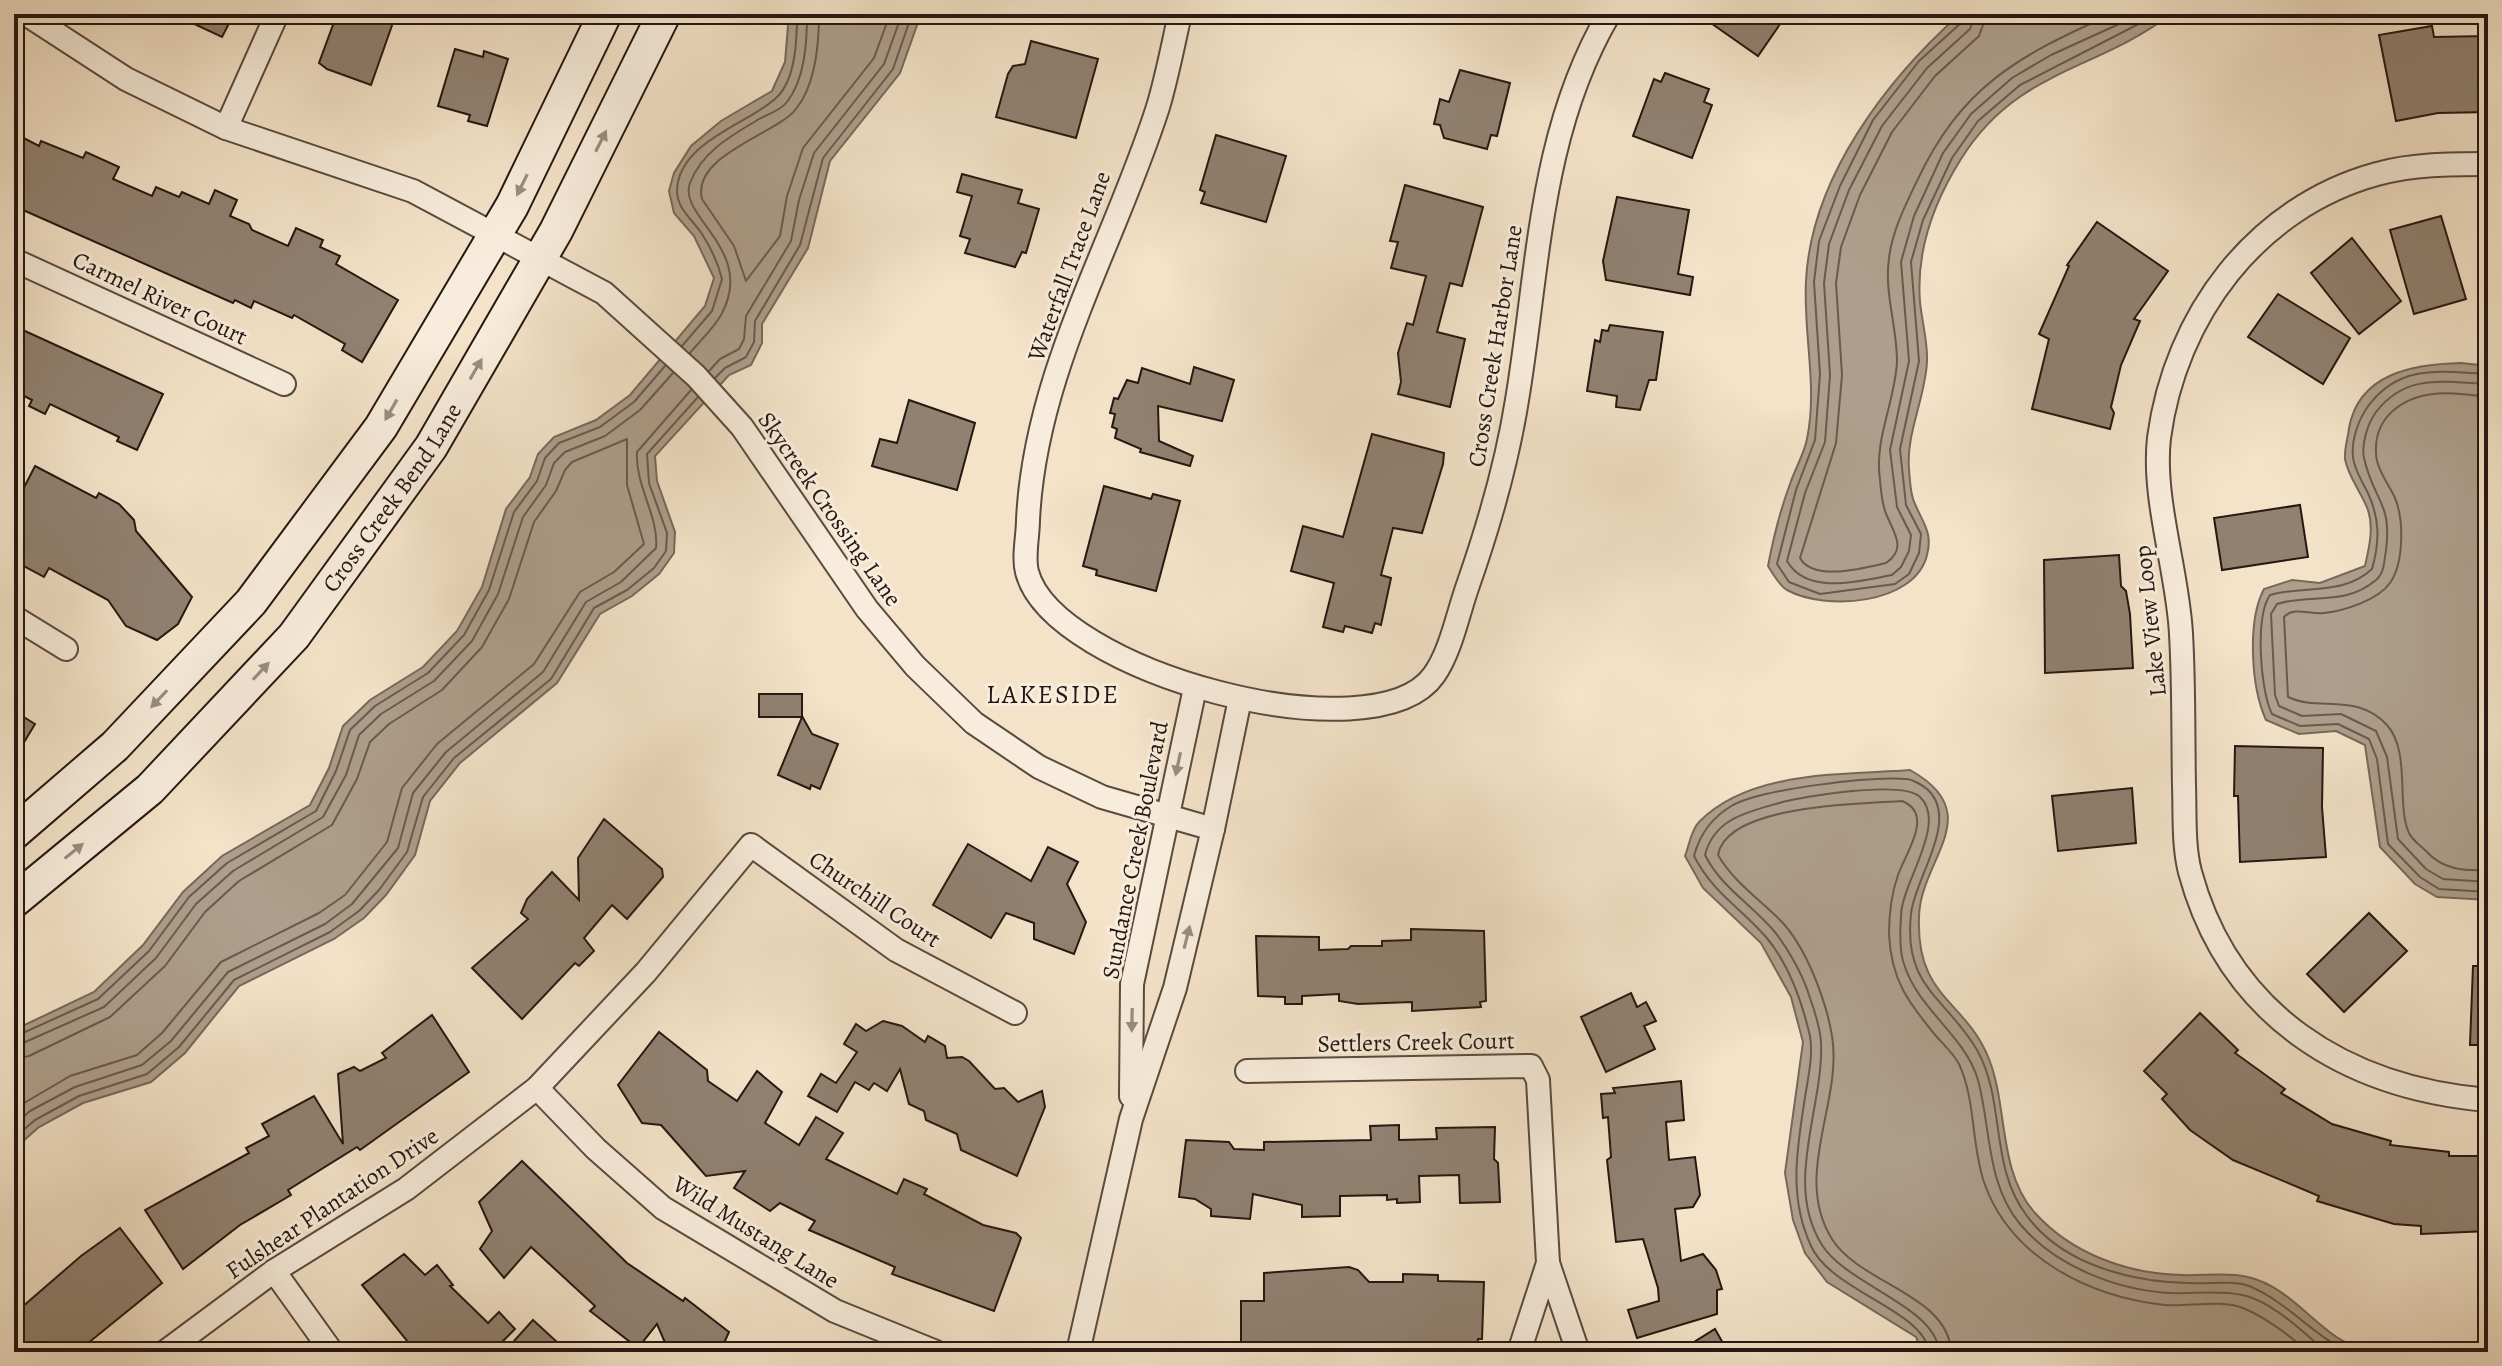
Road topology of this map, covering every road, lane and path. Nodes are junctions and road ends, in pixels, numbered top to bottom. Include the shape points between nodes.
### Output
1 (26, 14) edge
2 (277, 14) edge
3 (605, 14) edge
4 (664, 14) edge
5 (1180, 14) edge
6 (1609, 14) edge
7 (226, 128) junction
8 (2488, 164) edge
9 (497, 233) junction
10 (541, 257) junction
11 (14, 260) edge
12 (284, 384) dead end
13 (14, 617) edge
14 (66, 649) dead end
15 (1195, 688) junction
16 (1240, 699) junction
17 (1166, 817) junction
18 (1213, 829) junction
19 (14, 833) edge
20 (751, 845) joint
21 (14, 901) edge
22 (1015, 1013) dead end
23 (1247, 1071) dead end
24 (537, 1088) junction
25 (2488, 1100) edge
26 (1131, 1119) junction
27 (1548, 1263) junction
28 (274, 1271) junction
29 (921, 1350) edge
30 (165, 1352) edge
31 (332, 1352) edge
32 (1078, 1352) edge
33 (1519, 1352) edge
34 (1578, 1352) edge

1 - 7 street, Skycreek Crossing Lane via 126,79
2 - 7 street
3 -> 9 main road, Cross Creek Bend Lane
10 -> 4 main road, Cross Creek Bend Lane
5 - 15 street, Waterfall Trace Lane via 1158,107 1063,346 1030,480 1026,570 1041,602 1064,623 1144,670
6 - 16 street, Cross Creek Harbor Lane via 1555,142 1517,402 1499,486 1436,673 1416,693 1395,701 1291,706
7 - 9 street, Skycreek Crossing Lane via 413,191
8 - 25 street, Lake View Loop via 2438,163 2377,174 2318,196 2268,231 2225,274 2191,326 2171,381 2159,440 2181,627 2190,870 2211,925 2239,973 2275,1016 2328,1056 2381,1081 2439,1096
9 - 10 street, Skycreek Crossing Lane
9 -> 19 main road, Cross Creek Bend Lane via 381,427 251,602 115,746
10 - 17 street, Skycreek Crossing Lane via 604,293 649,331 742,427 867,609 915,666 974,723 1039,767 1102,797
21 -> 10 main road, Cross Creek Bend Lane via 150,789 294,636 431,447
11 - 12 street, Carmel River Court
13 - 14 street
15 - 16 street, Waterfall Trace Lane
15 -> 17 street, Sundance Creek Boulevard
16 - 18 street, Sundance Creek Boulevard
17 - 18 street, Skycreek Crossing Lane
17 -> 26 street, Sundance Creek Boulevard via 1132,984
26 -> 18 street, Sundance Creek Boulevard via 1175,988
20 - 22 street, Churchill Court via 896,950
20 - 24 street, Fulshear Plantation Drive via 646,972
23 - 27 street, Settlers Creek Court via 1531,1066 1538,1080
24 - 28 street, Fulshear Plantation Drive via 406,1189
24 - 29 street, Wild Mustang Lane via 663,1208 835,1311
26 - 32 street, Sundance Creek Boulevard
27 - 33 street, Settlers Creek Court
27 - 34 street, Settlers Creek Court
28 - 30 street, Fulshear Plantation Drive
28 - 31 street

